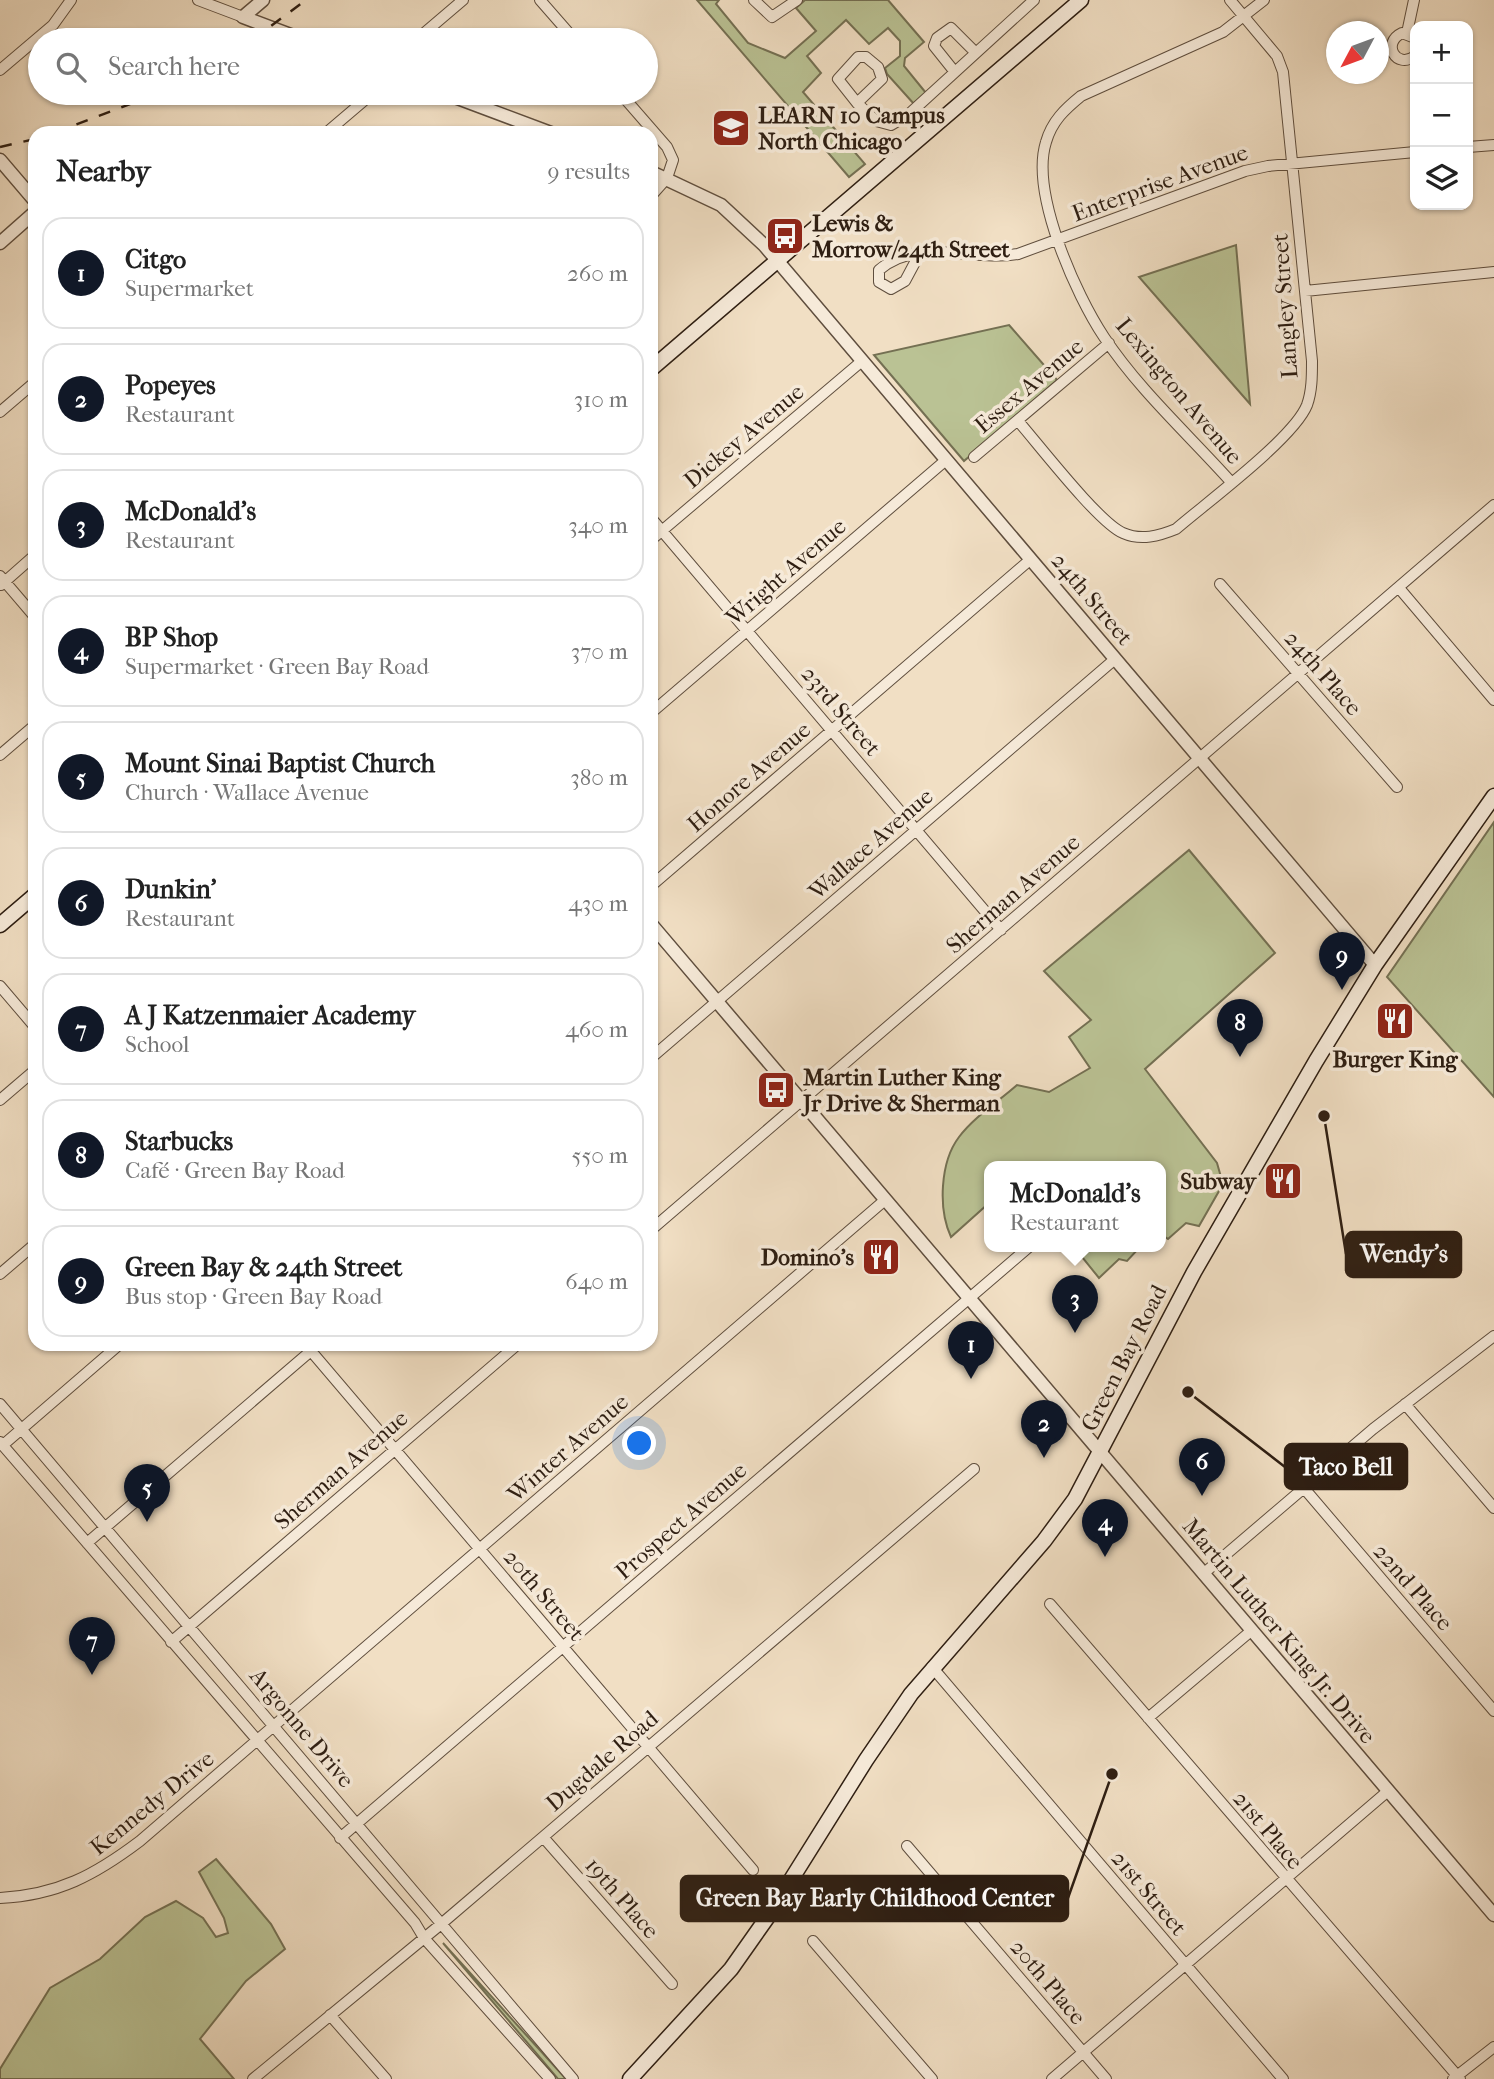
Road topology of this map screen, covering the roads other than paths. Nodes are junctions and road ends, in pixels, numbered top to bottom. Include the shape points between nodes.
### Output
1 (71, 0) edge
2 (198, 0) edge
3 (263, 0) edge
4 (463, 0) edge
5 (540, 0) edge
6 (754, 0) edge
7 (797, 0) edge
8 (1034, 0) edge
9 (1081, 0) edge
10 (1230, 0) edge
11 (1264, 0) edge
12 (1414, 0) edge
13 (1244, 16) junction
14 (243, 17) junction
15 (1412, 21) edge
16 (50, 28) edge
17 (272, 28) edge
18 (430, 28) edge
19 (564, 28) edge
20 (1410, 36) edge
21 (28, 47) edge
22 (975, 52) junction
23 (1410, 58) edge
24 (0, 71) edge
25 (954, 71) junction
26 (857, 103) junction
27 (359, 105) edge
28 (472, 105) edge
29 (630, 105) edge
30 (334, 126) edge
31 (521, 126) edge
32 (649, 126) edge
33 (658, 137) edge
34 (1494, 145) edge
35 (1473, 147) edge
36 (1410, 152) edge
37 (0, 160) edge
38 (1291, 163) junction
39 (658, 175) edge
40 (667, 178) junction
41 (658, 188) edge
42 (28, 193) edge
43 (28, 218) edge
44 (1058, 240) junction
45 (0, 243) edge
46 (920, 253) junction
47 (777, 261) junction
48 (1494, 272) edge
49 (1305, 291) junction
50 (1109, 343) junction
51 (862, 360) junction
52 (658, 363) edge
53 (28, 388) edge
54 (0, 412) edge
55 (1018, 421) junction
56 (974, 457) dead end
57 (946, 460) junction
58 (1231, 482) junction
59 (1494, 505) edge
60 (658, 526) edge
61 (662, 531) junction
62 (658, 534) edge
63 (1031, 559) junction
64 (28, 561) edge
65 (2, 581) edge
66 (1220, 583) dead end
67 (1399, 588) junction
68 (28, 609) edge
69 (747, 631) junction
70 (1115, 659) junction
71 (1299, 675) junction
72 (1494, 700) edge
73 (658, 707) edge
74 (28, 731) edge
75 (832, 731) junction
76 (0, 755) edge
77 (1200, 759) junction
78 (1397, 788) dead end
79 (1494, 796) edge
80 (916, 830) junction
81 (658, 880) edge
82 (28, 901) edge
83 (0, 925) edge
84 (1001, 930) junction
85 (658, 932) edge
86 (1375, 965) junction
87 (0, 986) edge
88 (717, 1002) junction
89 (28, 1019) edge
90 (658, 1052) edge
91 (28, 1076) edge
92 (0, 1100) edge
93 (801, 1101) junction
94 (885, 1200) junction
95 (658, 1224) edge
96 (28, 1250) edge
97 (1024, 1252) edge
98 (0, 1274) edge
99 (969, 1299) junction
100 (1494, 1336) edge
101 (112, 1351) edge
102 (306, 1351) edge
103 (316, 1351) edge
104 (510, 1351) edge
105 (0, 1404) edge
106 (1405, 1404) junction
107 (21, 1429) junction
108 (1, 1443) edge
109 (395, 1450) junction
110 (1101, 1454) junction
111 (974, 1469) dead end
112 (1303, 1487) junction
113 (1494, 1508) edge
114 (106, 1527) junction
115 (87, 1543) junction
116 (480, 1549) junction
117 (1203, 1574) junction
118 (1050, 1604) dead end
119 (190, 1626) junction
120 (1251, 1631) junction
121 (171, 1642) junction
122 (563, 1647) junction
123 (932, 1667) junction
124 (1494, 1711) edge
125 (1148, 1718) junction
126 (275, 1726) junction
127 (256, 1742) junction
128 (648, 1747) junction
129 (1388, 1791) junction
130 (358, 1823) junction
131 (543, 1837) junction
132 (340, 1838) junction
133 (907, 1846) dead end
134 (753, 1870) dead end
135 (1285, 1879) junction
136 (0, 1898) edge
137 (1494, 1915) edge
138 (440, 1925) junction
139 (424, 1938) junction
140 (813, 1941) dead end
141 (1185, 1965) junction
142 (672, 1984) dead end
143 (330, 2015) junction
144 (1494, 2046) edge
145 (1083, 2053) junction
146 (1457, 2078) edge
147 (253, 2079) edge
148 (386, 2079) edge
149 (551, 2079) edge
150 (573, 2079) edge
151 (630, 2079) edge
152 (932, 2079) edge
153 (1052, 2079) edge
154 (1106, 2079) edge
155 (1283, 2079) edge

1 - 16 street
2 - 14 street
3 - 14 street
4 - 18 street
5 - 19 street
6 - 7 street via 772,17
8 - 22 street
9 - 47 main road
10 - 13 street, Langley Street
11 - 13 street, Lexington Avenue
12 - 15 street
13 - 38 street, Langley Street via 1277,56 1283,72
13 - 44 street, Lexington Avenue via 1223,32 1101,86 1063,110 1045,144 1042,164
14 - 17 street
20 - 23 street via 1398,35 1392,41 1393,54 1403,61
21 - 24 street
22 - 25 street
22 - 25 street via 951,28 937,38 934,46
25 - 26 street via 900,121 884,125
26 - 26 street via 882,79 878,67 866,57 858,57 838,79
27 - 30 street
28 - 31 street
29 - 32 street
33 - 40 street via 673,160
34 - 35 street
36 - 38 street, Enterprise Avenue
37 - 42 street
38 - 44 street, Enterprise Avenue via 1245,171
38 - 49 street, Langley Street
39 - 40 street, 24th Street
40 - 41 street
40 - 47 street, 24th Street via 721,205
43 - 45 street
44 - 46 street, Enterprise Avenue via 1005,256
44 - 50 street, Lexington Avenue via 1088,309
46 - 46 street, Enterprise Avenue via 885,265 879,270 879,282 891,289 901,286
47 - 51 street, 24th Street
47 - 52 main road
48 - 49 street
49 - 58 street, Langley Street via 1312,362 1306,406 1292,430
50 - 55 street, Essex Avenue
50 - 58 street, Lexington Avenue
51 - 57 street, 24th Street
51 - 61 street, Dickey Avenue
53 - 54 street
55 - 56 street, Essex Avenue
55 - 58 street, Langley Street via 1102,518 1121,533 1159,536 1176,529
57 - 63 street, 24th Street
57 - 69 street, Wright Avenue
59 - 67 street, Sherman Avenue
60 - 61 street, 23rd Street
61 - 62 street, Dickey Avenue
61 - 69 street, 23rd Street
63 - 70 street, 24th Street
63 - 75 street, Honore Avenue
64 - 65 street
65 - 68 street
66 - 71 street, 24th Place
67 - 71 street, Sherman Avenue
67 - 72 street
69 - 73 street, Wright Avenue
69 - 75 street, 23rd Street
70 - 77 street, 24th Street
70 - 80 street, Wallace Avenue
71 - 77 street, Sherman Avenue
71 - 78 street, 24th Place
74 - 76 street
75 - 80 street, 23rd Street
75 - 81 street, Honore Avenue
77 - 84 street, Sherman Avenue
77 - 86 street, 24th Street
79 - 86 main road, Green Bay Road
80 - 84 street, 23rd Street
80 - 88 street, Wallace Avenue
82 - 83 main road
84 - 93 street, Sherman Avenue
85 - 88 street, Martin Luther King Jr. Drive
86 - 110 main road, Green Bay Road via 1194,1272
87 - 89 street
88 - 90 street, Wallace Avenue
88 - 93 street, Martin Luther King Jr. Drive
91 - 92 street
93 - 94 street, Martin Luther King Jr. Drive
93 - 95 street, Sherman Avenue
94 - 99 street, Martin Luther King Jr. Drive
94 - 116 street, Winter Avenue
96 - 98 street
97 - 99 street, Prospect Avenue
99 - 110 street, Martin Luther King Jr. Drive
99 - 122 street, Prospect Avenue
100 - 106 street
101 - 107 street
102 - 114 street
103 - 109 street, 20th Street
104 - 109 street, Sherman Avenue
105 - 107 street, Argonne Drive
106 - 112 street
106 - 113 street
107 - 108 street
107 - 114 street, Argonne Drive
108 - 115 street, Argonne Drive
109 - 116 street, 20th Street
109 - 119 street, Sherman Avenue
110 - 117 street, Martin Luther King Jr. Drive
110 - 123 main road, Green Bay Road via 1044,1541
111 - 128 street, Dugdale Road
112 - 117 street
112 - 124 street, 22nd Place
114 - 115 street
114 - 119 street, Argonne Drive
115 - 121 street, Argonne Drive
116 - 122 street, 20th Street
116 - 126 street, Winter Avenue
117 - 120 street, Martin Luther King Jr. Drive
118 - 125 street, 21st Place
119 - 121 street, Sherman Avenue
119 - 126 street, Argonne Drive
120 - 125 street
120 - 129 street, Martin Luther King Jr. Drive
121 - 127 street, Argonne Drive
122 - 128 street, 20th Street
122 - 130 street, Prospect Avenue
123 - 141 street, 21st Street
123 - 151 main road, Green Bay Road via 876,1745 757,1933 720,1983
125 - 135 street, 21st Place
126 - 127 street, Kennedy Drive
126 - 130 street, Argonne Drive
127 - 132 street, Argonne Drive
127 - 136 street, Kennedy Drive via 103,1869 59,1888
128 - 131 street, Dugdale Road
128 - 134 street, 20th Street
129 - 135 street
129 - 137 street, Martin Luther King Jr. Drive
130 - 132 street, Prospect Avenue
130 - 138 street, Argonne Drive
131 - 138 street, Dugdale Road
131 - 142 street, 19th Place
132 - 139 street, Argonne Drive
133 - 145 street, 20th Place
135 - 141 street
135 - 146 street, 21st Place
138 - 139 street, Dugdale Road
138 - 150 street, Argonne Drive
139 - 143 street, Dugdale Road
139 - 149 street, Argonne Drive
140 - 152 street
141 - 145 street
141 - 155 street, 21st Street
143 - 147 street, Dugdale Road
143 - 148 street
144 - 146 street
145 - 153 street
145 - 154 street, 20th Place

